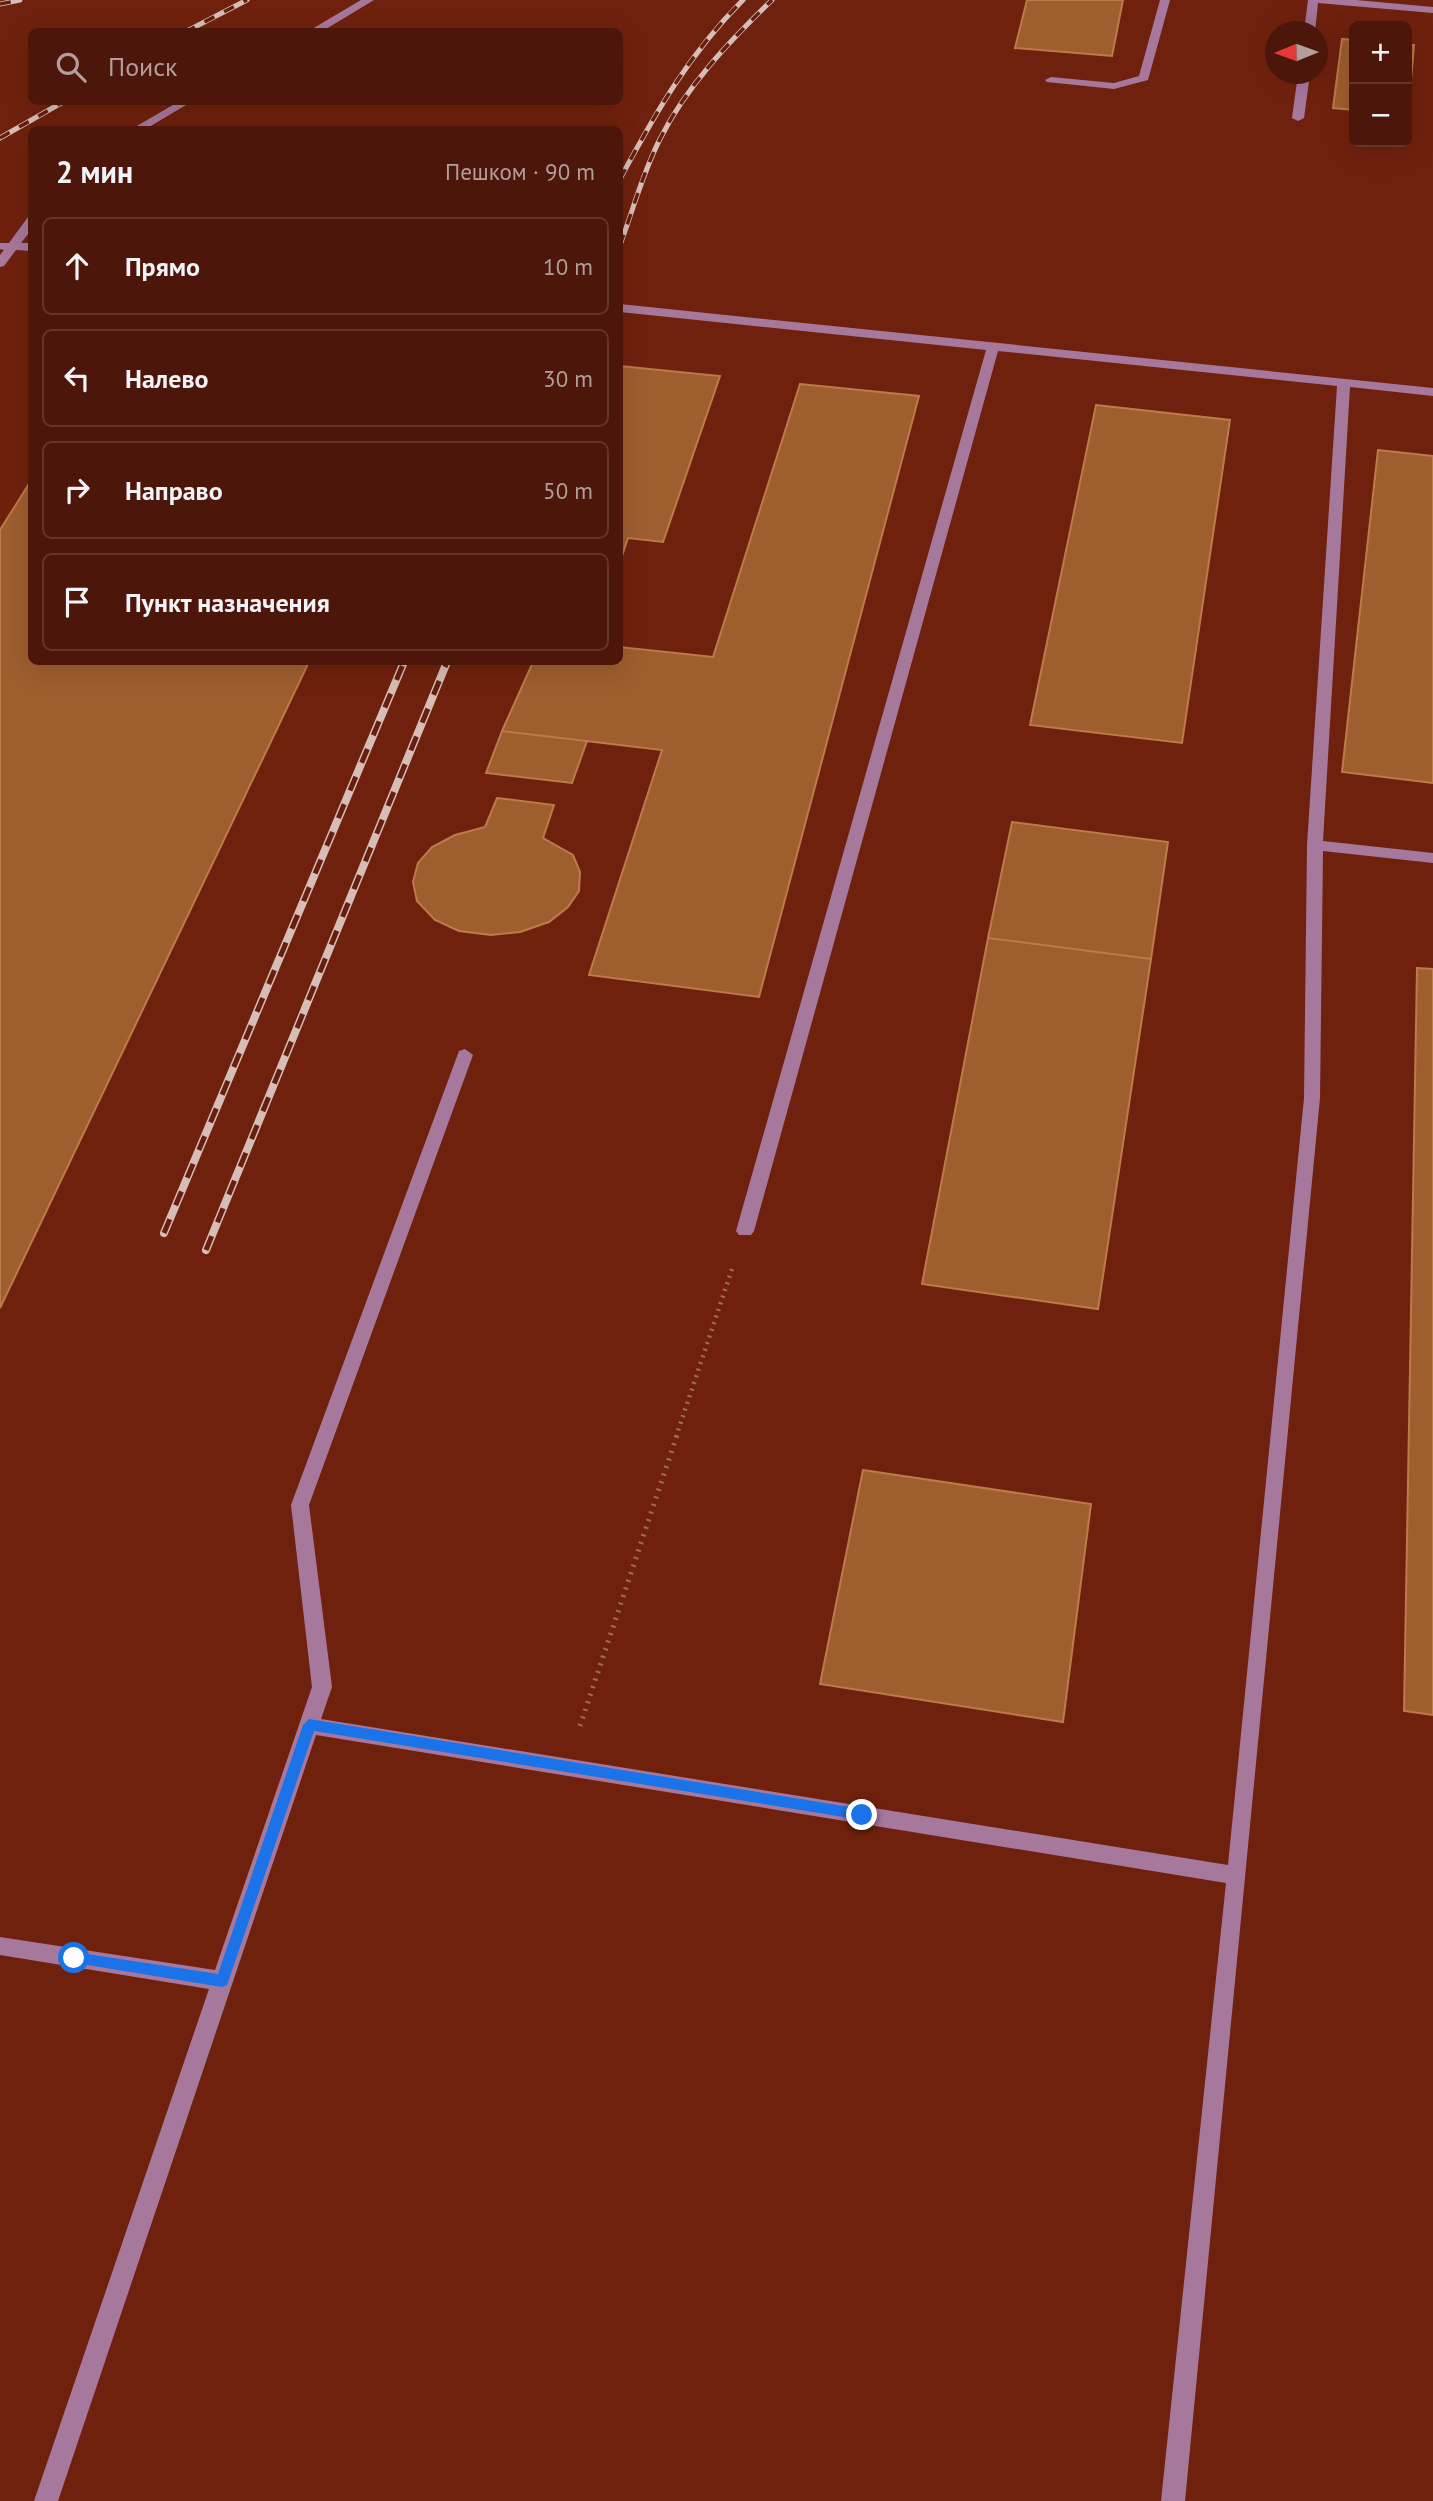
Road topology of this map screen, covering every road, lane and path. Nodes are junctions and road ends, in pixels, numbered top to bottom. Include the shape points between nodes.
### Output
1 (369, 0) edge
2 (1165, 0) edge
3 (1313, 0) edge
4 (1319, 0) edge
5 (1433, 10) edge
6 (1310, 21) edge
7 (319, 28) edge
8 (1051, 80) dead end
9 (1303, 84) edge
10 (181, 105) edge
11 (1298, 118) dead end
12 (142, 126) edge
13 (28, 224) edge
14 (6, 246) edge
15 (28, 247) edge
16 (0, 263) edge
17 (623, 308) edge
18 (993, 346) junction
19 (1344, 383) junction
20 (1433, 392) edge
21 (1315, 845) junction
22 (1433, 858) edge
23 (465, 1055) dead end
24 (745, 1231) joint
25 (309, 1725) junction
26 (566, 1767) junction
27 (1237, 1875) junction
28 (0, 1946) edge
29 (222, 1981) junction
30 (46, 2501) edge
31 (1173, 2501) edge

1 - 7 lane
2 - 8 lane via 1144,78 1114,86
3 - 6 lane
4 - 5 lane
9 - 11 lane
10 - 12 lane
13 - 14 lane
14 - 15 lane
14 - 16 lane
17 - 18 lane
18 - 19 lane
18 - 24 lane
19 - 20 lane
19 - 21 lane
21 - 22 lane
21 - 27 lane via 1312,1098
23 - 25 lane via 300,1505 322,1687
24 - 26 path
25 - 26 lane
25 - 29 lane
26 - 27 lane
27 - 31 lane
28 - 29 lane
29 - 30 lane

